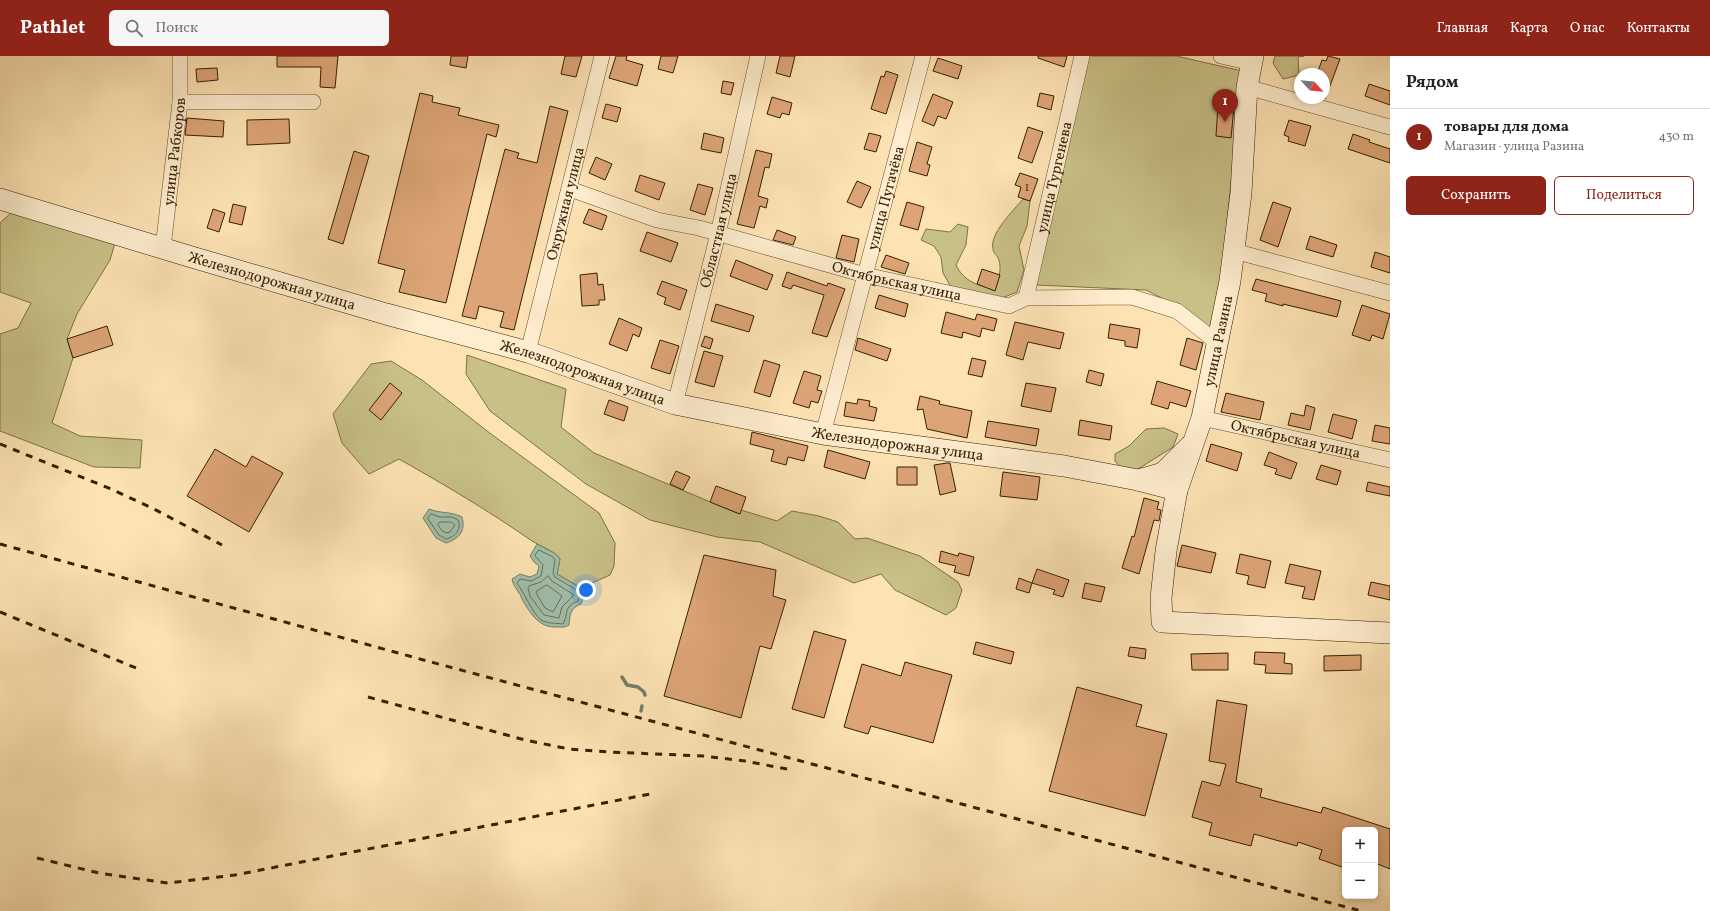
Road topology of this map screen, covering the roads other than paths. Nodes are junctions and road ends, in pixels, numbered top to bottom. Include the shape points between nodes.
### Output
1 (180, 56) edge
2 (602, 56) edge
3 (758, 56) edge
4 (923, 56) edge
5 (1082, 56) edge
6 (1221, 56) edge
7 (1253, 60) edge
8 (1247, 87) junction
9 (180, 102) junction
10 (313, 102) dead end
11 (1390, 127) edge
12 (570, 189) junction
13 (0, 199) edge
14 (718, 234) junction
15 (163, 248) junction
16 (1234, 251) junction
17 (865, 275) junction
18 (1390, 293) edge
19 (1026, 298) junction
20 (1218, 344) junction
21 (528, 352) junction
22 (675, 404) junction
23 (1202, 418) junction
24 (823, 434) junction
25 (1194, 442) junction
26 (1390, 460) edge
27 (1138, 480) junction
28 (1177, 490) junction
29 (1390, 633) edge

1 - 9 street, улица Рабкоров
2 - 12 street, Окружная улица
3 - 14 street, Областная улица
4 - 17 street, улица Пугачёва
5 - 19 street, улица Тургенева
6 - 7 street
7 - 8 street, улица Разина
8 - 11 street
8 - 16 street, улица Разина
9 - 10 street
9 - 15 street, улица Рабкоров
12 - 14 street, Октябрьская улица via 657,220
12 - 21 street, Окружная улица
13 - 15 street, Железнодорожная улица
14 - 17 street, Октябрьская улица
14 - 22 street, Областная улица
15 - 21 street, Железнодорожная улица via 386,314
16 - 18 street
16 - 20 street, улица Разина
17 - 19 street, Октябрьская улица via 1009,306
17 - 24 street, улица Пугачёва
19 - 20 street, Октябрьская улица via 1132,297 1177,312
20 - 23 street, улица Разина
21 - 22 street, Железнодорожная улица
22 - 24 street, Железнодорожная улица
23 - 25 street, улица Разина
23 - 26 street, Октябрьская улица
24 - 27 street, Железнодорожная улица via 1064,466
25 - 27 street via 1163,473
25 - 28 street, улица Разина
27 - 28 street, Железнодорожная улица
28 - 29 street, улица Разина via 1166,551 1162,622

